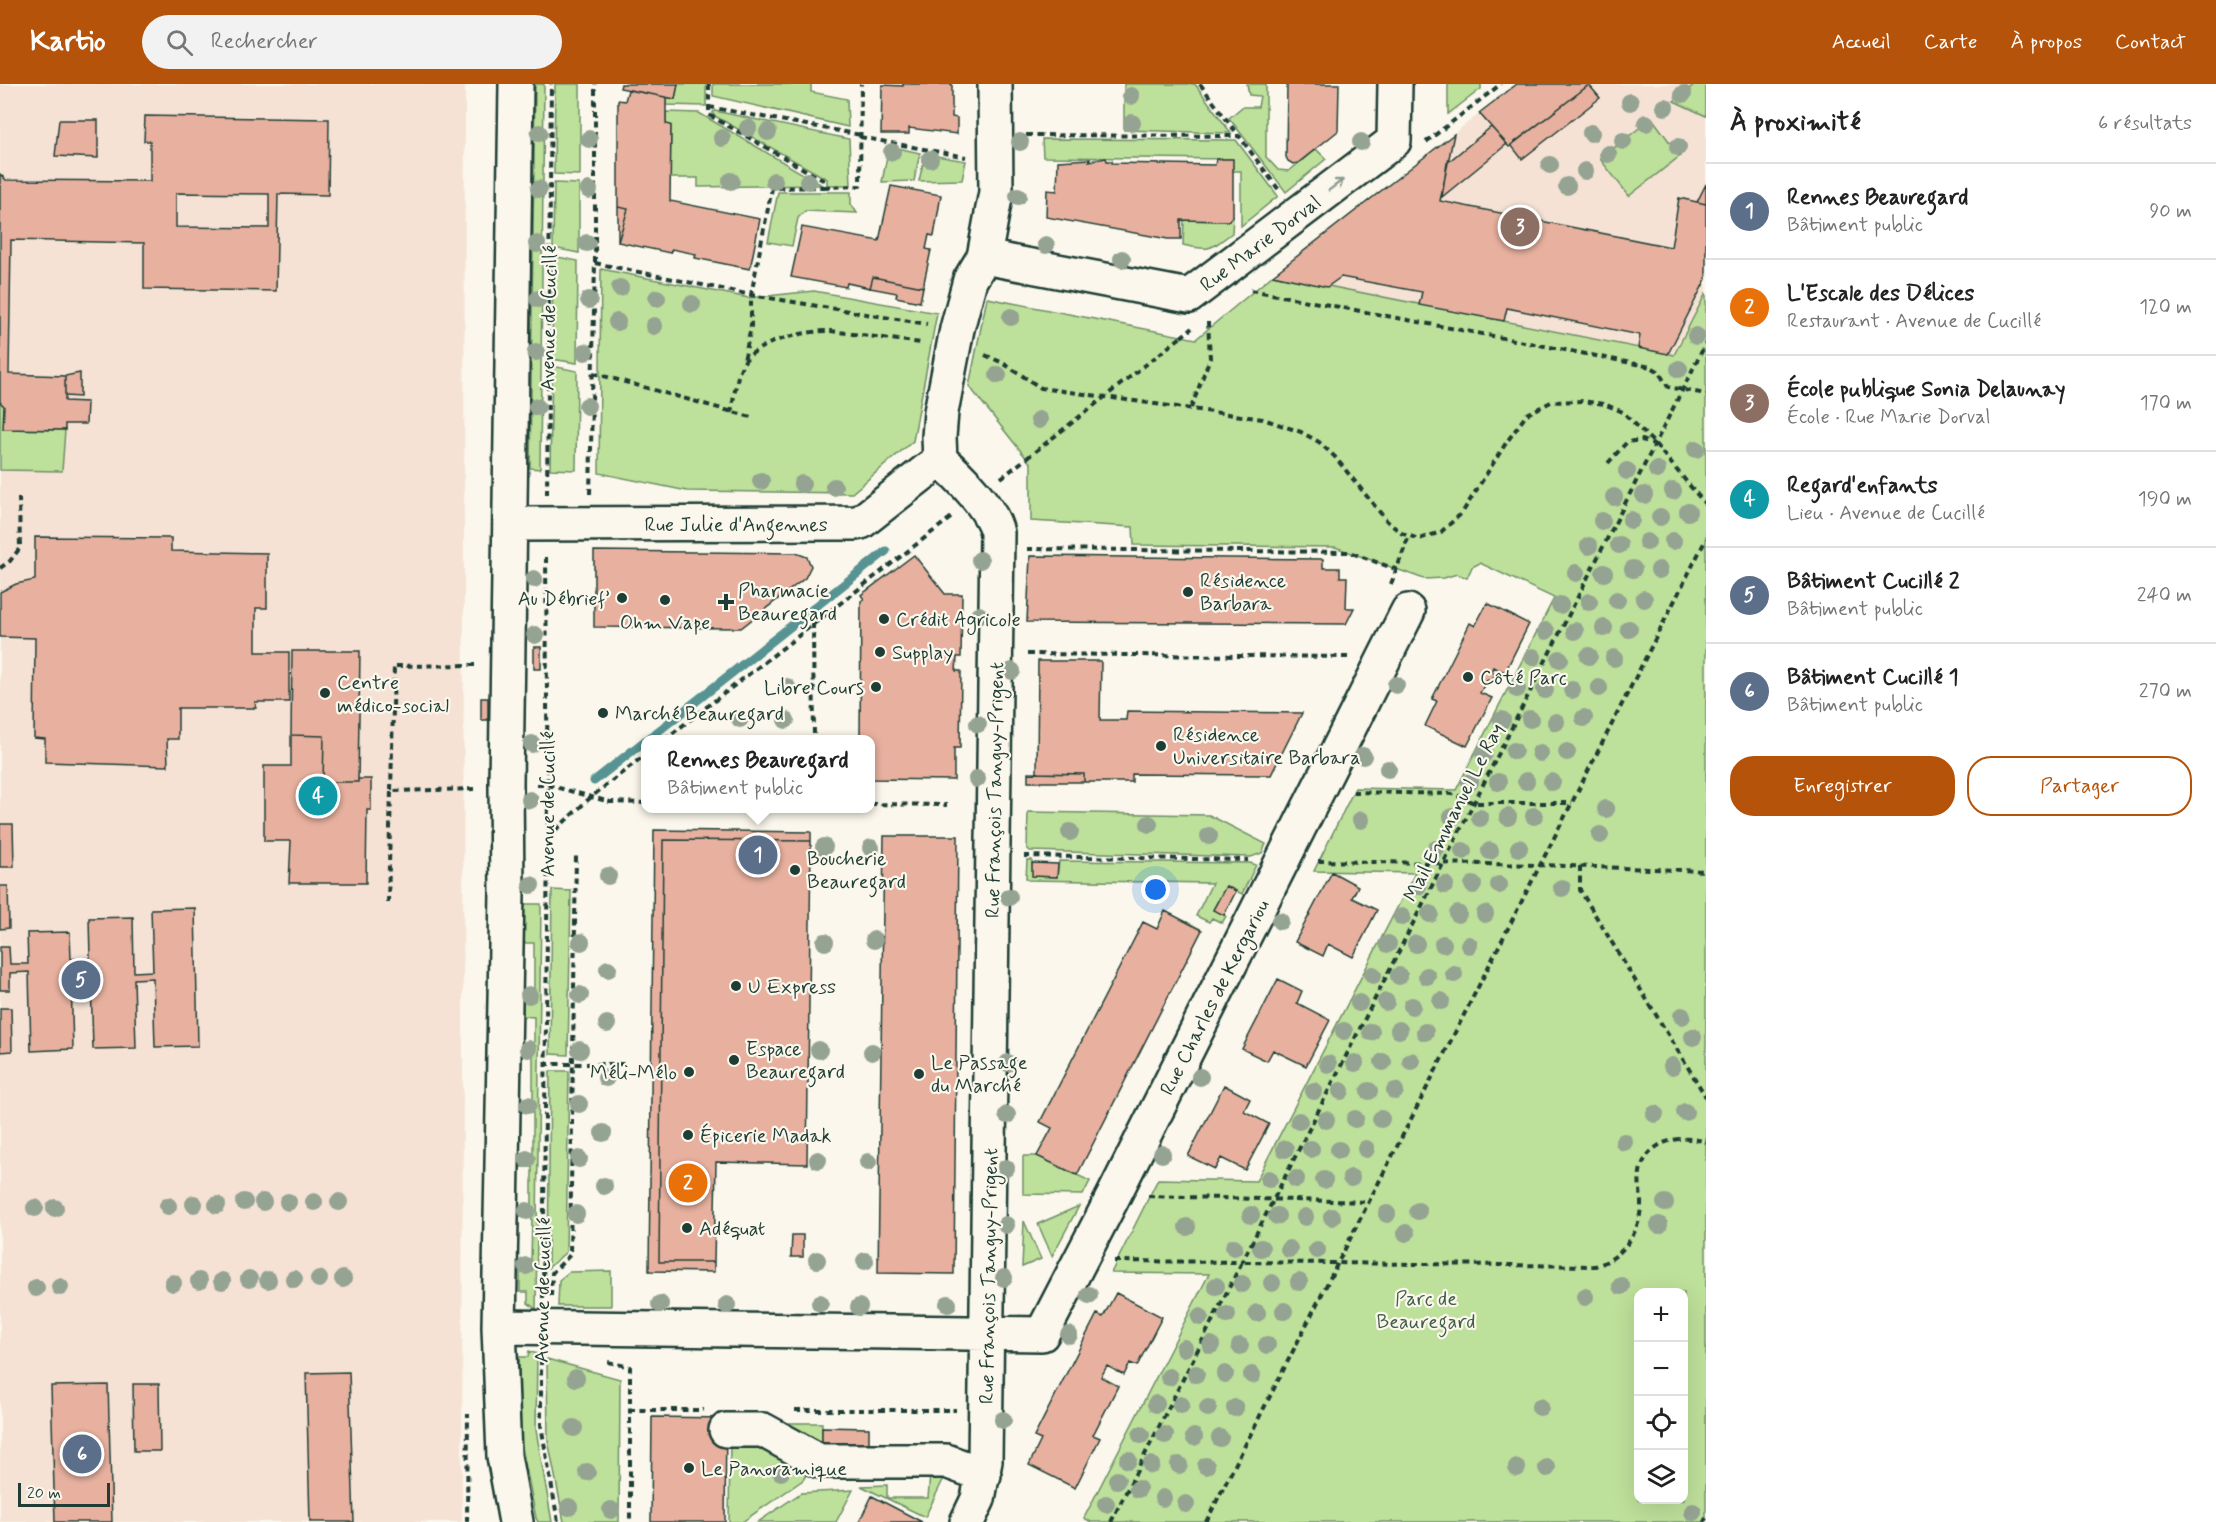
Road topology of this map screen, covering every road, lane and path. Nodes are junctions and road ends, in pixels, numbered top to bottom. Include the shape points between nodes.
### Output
1 (516, 84) edge
2 (551, 84) edge
3 (595, 84) edge
4 (709, 84) edge
5 (861, 84) edge
6 (995, 84) edge
7 (1200, 84) edge
8 (1395, 84) edge
9 (709, 107) junction
10 (860, 136) junction
11 (1239, 136) junction
12 (996, 137) junction
13 (972, 159) dead end
14 (824, 187) junction
15 (1297, 214) junction
16 (984, 257) junction
17 (595, 263) junction
18 (1250, 290) dead end
19 (751, 295) junction
20 (1198, 305) junction
21 (1181, 337) dead end
22 (956, 339) junction
23 (1706, 343) edge
24 (744, 362) junction
25 (593, 373) junction
26 (1682, 390) junction
27 (1706, 394) edge
28 (1191, 408) junction
29 (731, 413) junction
30 (751, 417) dead end
31 (1655, 444) junction
32 (940, 460) junction
33 (1608, 463) dead end
34 (19, 498) dead end
35 (976, 498) junction
36 (1706, 505) edge
37 (511, 524) junction
38 (546, 524) junction
39 (589, 524) junction
40 (1409, 536) junction
41 (1706, 538) edge
42 (997, 548) junction
43 (0, 568) edge
44 (1408, 611) dead end
45 (813, 622) junction
46 (996, 654) junction
47 (1384, 659) junction
48 (476, 665) dead end
49 (670, 735) edge
50 (814, 735) edge
51 (641, 757) edge
52 (506, 784) junction
53 (548, 785) junction
54 (391, 791) junction
55 (1316, 792) junction
56 (590, 798) junction
57 (641, 803) edge
58 (1474, 803) junction
59 (1572, 803) junction
60 (875, 804) edge
61 (947, 805) dead end
62 (548, 837) junction
63 (576, 855) dead end
64 (993, 856) junction
65 (1282, 861) junction
66 (1443, 864) junction
67 (1540, 865) junction
68 (1580, 866) junction
69 (1706, 871) edge
70 (388, 903) dead end
71 (544, 1064) junction
72 (574, 1064) junction
73 (627, 1064) dead end
74 (1706, 1097) edge
75 (1706, 1142) edge
76 (1114, 1196) junction
77 (1274, 1198) junction
78 (1369, 1202) junction
79 (1081, 1260) junction
80 (1242, 1262) junction
81 (1338, 1263) junction
82 (500, 1326) junction
83 (546, 1327) junction
84 (988, 1333) junction
85 (607, 1362) dead end
86 (629, 1410) junction
87 (784, 1410) dead end
88 (987, 1410) junction
89 (720, 1420) joint
90 (984, 1474) junction
91 (516, 1522) edge
92 (558, 1522) edge
93 (630, 1522) edge
94 (967, 1522) edge
95 (1111, 1522) edge
96 (1206, 1522) edge

1 - 37 street, Avenue de Cucillé
2 - 38 path, Avenue de Cucillé
3 - 17 path
4 - 9 path
5 - 10 path
6 - 12 street
7 - 11 path
15 -> 8 street, Rue Marie Dorval via 1394,141
9 - 10 path
9 - 14 path via 709,115 823,180
10 - 13 path
10 - 14 path via 860,186
11 - 12 path
11 - 15 path
12 - 16 street via 996,192
14 - 19 path via 772,188
15 - 20 street, Rue Marie Dorval
16 - 20 street, Rue Marie Dorval
16 - 22 street via 970,280
17 - 19 path
17 - 25 path
18 - 26 path via 1651,367 1668,387
19 - 22 path
19 - 24 path via 751,327
20 - 28 path via 1210,358
21 - 35 path, bridge
22 - 24 path via 818,330 776,341
22 - 28 path via 1041,388
22 - 32 street via 940,424
23 - 26 path, Mail Emmanuel Le Ray
24 - 29 path
25 - 29 path
25 - 39 path
26 - 27 path
26 - 31 path, Mail Emmanuel Le Ray
28 - 40 path via 1263,419 1320,442 1387,521
29 - 30 path
31 - 33 path via 1642,440 1628,442
31 - 36 path
31 - 40 path via 1623,412 1604,404 1551,402 1527,414 1462,513 1441,532 1419,539
31 - 58 path, Mail Emmanuel Le Ray
32 - 35 street, Rue François Tanguy-Prigent
32 - 39 street, Rue Julie d'Angennes via 861,522
34 - 43 path via 20,548
35 - 42 street, Rue François Tanguy-Prigent via 995,525
35 - 45 path
37 - 38 street, Rue Julie d'Angennes
37 - 52 street, Avenue de Cucillé
38 - 39 street, Rue Julie d'Angennes
38 - 53 path, Avenue de Cucillé
40 - 42 path via 1398,570 1349,552
41 - 59 path
42 - 46 street, Rue François Tanguy-Prigent
44 - 47 street, Rue Charles de Kergariou
45 - 49 path
45 - 50 path
46 - 47 path
46 - 64 street, Rue François Tanguy-Prigent
47 - 55 street, Rue Charles de Kergariou
48 - 54 path via 394,666
51 - 56 path
52 - 54 path via 474,789
52 - 82 street, Avenue de Cucillé
53 - 56 path
53 - 62 path, Avenue de Cucillé
54 - 70 path
55 - 58 path via 1454,794
55 - 65 street, Rue Charles de Kergariou
56 - 57 path
56 - 62 path
58 - 59 path
58 - 66 path, Mail Emmanuel Le Ray
59 - 67 path
60 - 61 path
62 - 71 path, Avenue de Cucillé
63 - 72 path
64 - 65 path
64 - 84 street, Rue François Tanguy-Prigent
65 - 66 path
65 - 76 street, Rue Charles de Kergariou
66 - 67 path
66 - 77 path, Mail Emmanuel Le Ray
67 - 68 path
67 - 78 path
68 - 69 path
68 - 74 path via 1580,890
71 - 72 path
71 - 83 path, Avenue de Cucillé
72 - 73 path
72 - 83 path via 570,1255 552,1273
75 - 81 path via 1678,1138 1662,1142 1649,1154 1641,1168 1636,1227 1624,1249 1606,1263 1584,1267
76 - 77 path
76 - 79 street, Rue Charles de Kergariou
77 - 78 path
77 - 80 path, Mail Emmanuel Le Ray
78 - 81 path
79 - 80 path
79 - 84 street, Rue Charles de Kergariou via 1042,1334
80 - 81 path
80 - 95 path, Mail Emmanuel Le Ray
81 - 96 path
82 - 83 street
82 - 91 street, Avenue de Cucillé via 504,1456
83 - 84 street
83 - 92 path, Avenue de Cucillé via 541,1425
84 - 88 street, Rue François Tanguy-Prigent
85 - 86 path via 630,1367
86 - 89 path
86 - 93 path
87 - 88 path
88 - 90 street, Rue François Tanguy-Prigent
89 - 90 street via 763,1430 819,1461 946,1461
90 - 94 street, Rue François Tanguy-Prigent

